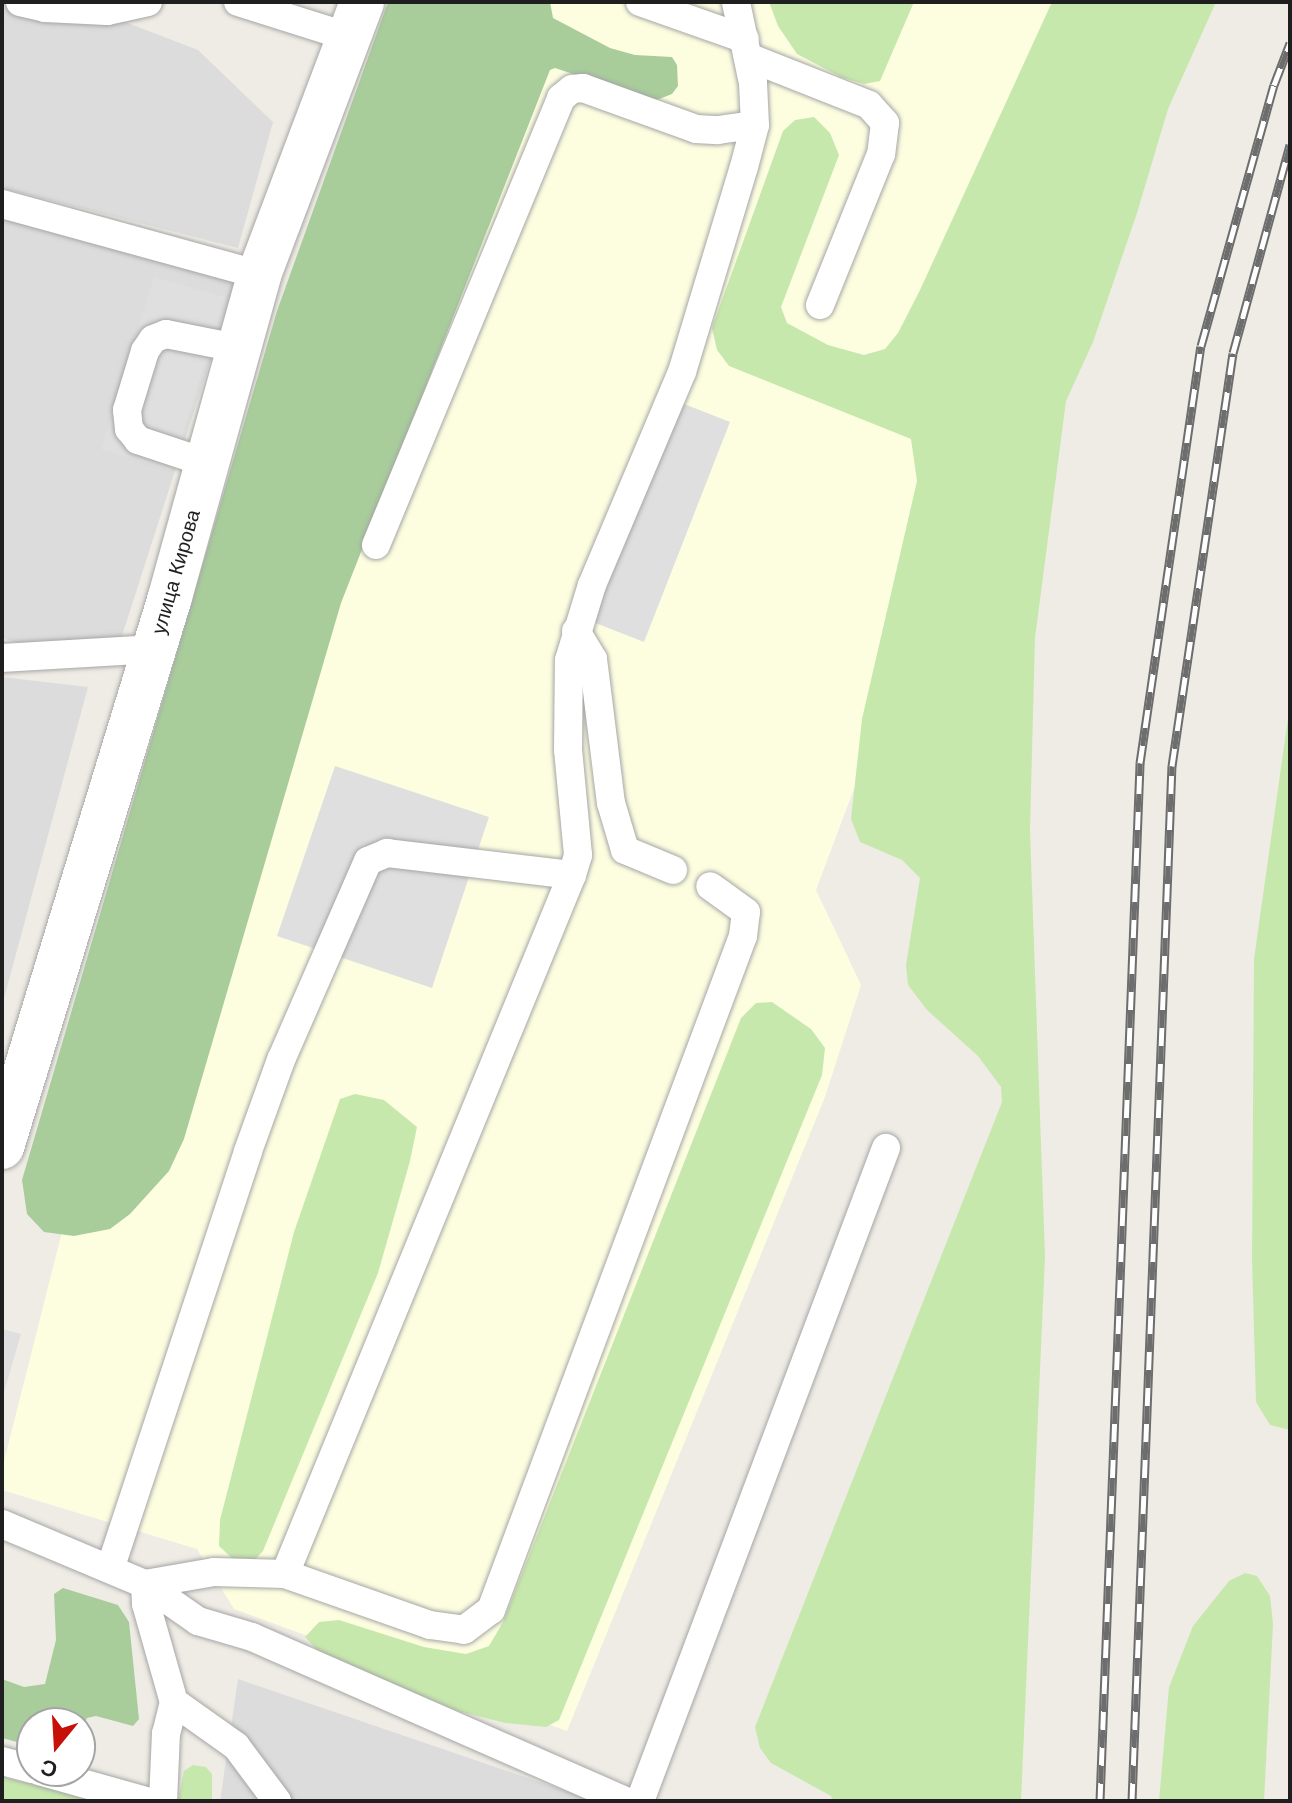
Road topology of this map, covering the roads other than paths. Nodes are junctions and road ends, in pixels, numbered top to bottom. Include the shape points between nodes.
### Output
1 (20, 2) edge
2 (148, 2) edge
3 (640, 2) edge
4 (736, 2) edge
5 (252, 4) edge
6 (356, 20) edge
7 (746, 48) junction
8 (755, 125) junction
9 (2, 204) edge
10 (259, 275) junction
11 (820, 305) dead end
12 (237, 348) junction
13 (207, 463) junction
14 (376, 545) dead end
15 (576, 631) junction
16 (154, 649) junction
17 (2, 658) edge
18 (673, 870) dead end
19 (572, 875) junction
20 (710, 886) dead end
21 (11, 1079) edge
22 (2, 1147) edge
23 (886, 1148) dead end
24 (2, 1524) edge
25 (110, 1569) junction
26 (285, 1574) junction
27 (145, 1584) junction
28 (174, 1702) junction
29 (96, 1787) edge
30 (146, 1801) edge
31 (163, 1801) edge
32 (277, 1801) edge
33 (626, 1801) edge
34 (640, 1801) edge

1 - 2 lane via 107,11
3 - 7 lane
4 - 7 lane
5 - 6 lane
6 - 10 street, улица Кирова
7 - 8 lane
7 - 11 lane via 869,105 885,123 881,154
8 - 14 lane via 696,129 583,88 561,98
8 - 15 lane via 682,372
9 - 10 lane
10 - 12 street, улица Кирова
12 - 13 street, улица Кирова
12 - 13 lane via 166,334 153,339 127,410 129,429 138,440
13 - 16 street, улица Кирова
15 - 18 lane via 593,659 611,803 625,850
15 - 19 lane via 568,697 578,855
16 - 17 lane
16 - 21 street, улица Кирова
19 - 25 lane via 387,853 368,861 281,1060
19 - 26 lane
20 - 26 lane via 746,912 743,936 491,1610 464,1630 430,1625
21 - 22 street, улица Кирова
23 - 34 lane
24 - 25 lane
25 - 27 lane
26 - 27 lane via 214,1572
27 - 28 lane
27 - 33 lane via 198,1621 252,1637
28 - 31 lane via 166,1733
28 - 32 lane via 236,1746
29 - 30 lane

